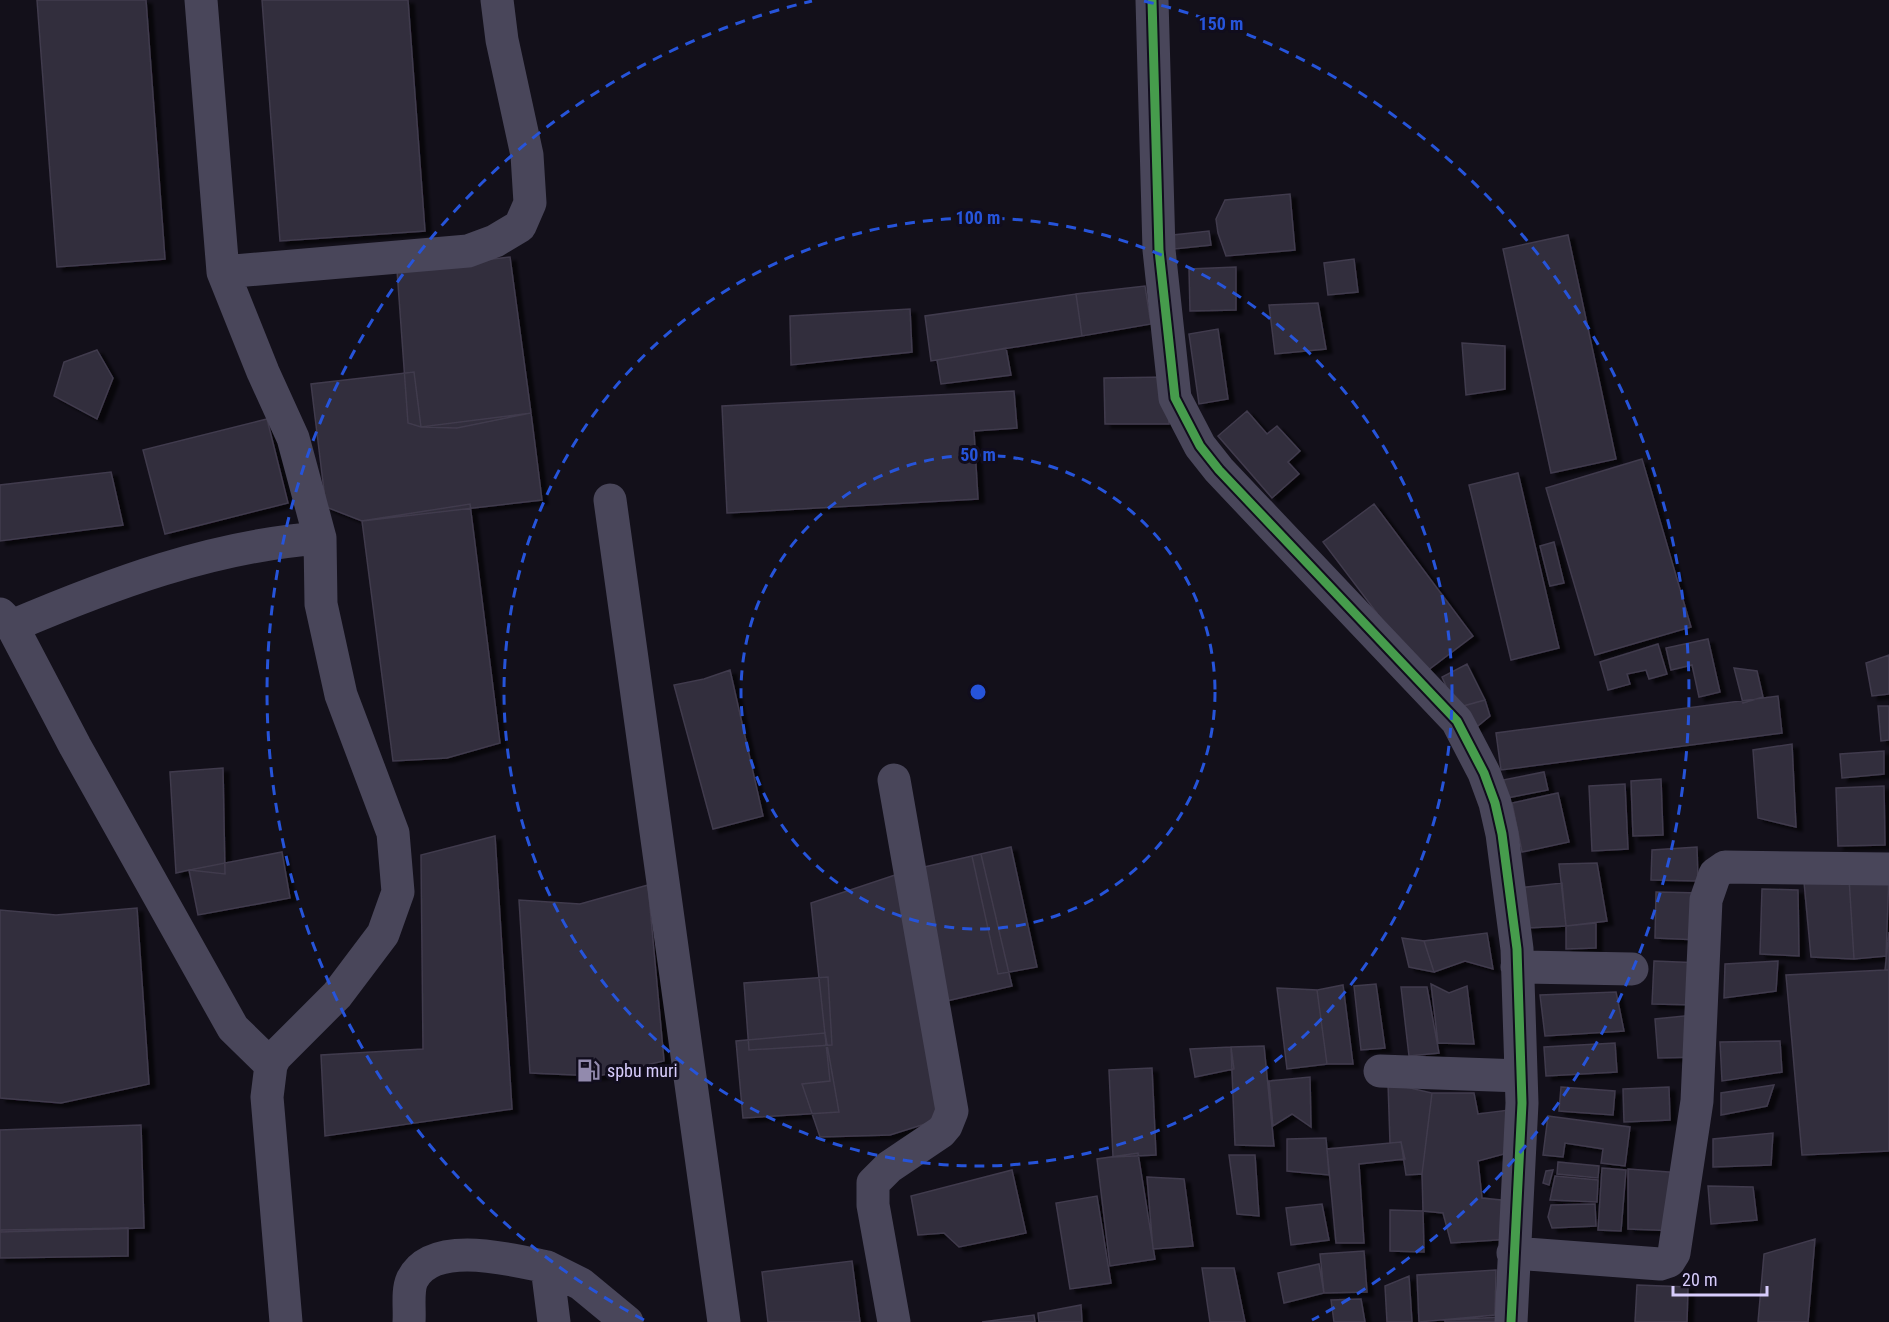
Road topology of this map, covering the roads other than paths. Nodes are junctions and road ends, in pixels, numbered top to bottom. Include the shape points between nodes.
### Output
1 (201, 0) edge
2 (497, 0) edge
3 (1152, 0) edge
4 (224, 272) junction
5 (610, 500) dead end
6 (320, 538) junction
7 (6, 620) edge
8 (894, 780) dead end
9 (1889, 869) edge
10 (1518, 967) junction
11 (1632, 969) dead end
12 (271, 1065) junction
13 (1380, 1071) dead end
14 (1521, 1076) junction
15 (1513, 1253) junction
16 (547, 1267) junction
17 (286, 1322) edge
18 (409, 1322) edge
19 (554, 1322) edge
20 (627, 1322) edge
21 (724, 1322) edge
22 (894, 1322) edge
23 (1511, 1322) edge

1 - 4 street
2 - 4 street via 527,155 530,203 520,226 495,242 468,251
3 - 10 street via 1159,250 1175,398 1200,446 1220,470 1457,721 1495,803
4 - 6 street via 293,438
5 - 21 street
6 - 7 street via 271,542 155,571
6 - 12 street via 321,604 341,695 393,834 399,892 383,934 337,995
7 - 12 street via 233,1028
8 - 22 street via 952,1111 941,1132 873,1183 873,1205
9 - 15 street via 1725,867 1715,874 1706,900 1697,1101 1674,1253 1669,1261 1660,1264
10 - 11 street
10 - 14 street
12 - 17 street via 267,1097
13 - 14 street
14 - 15 street
15 - 23 street
16 - 18 street via 483,1254 434,1262 419,1270 411,1282
16 - 19 street
16 - 20 street via 581,1284

